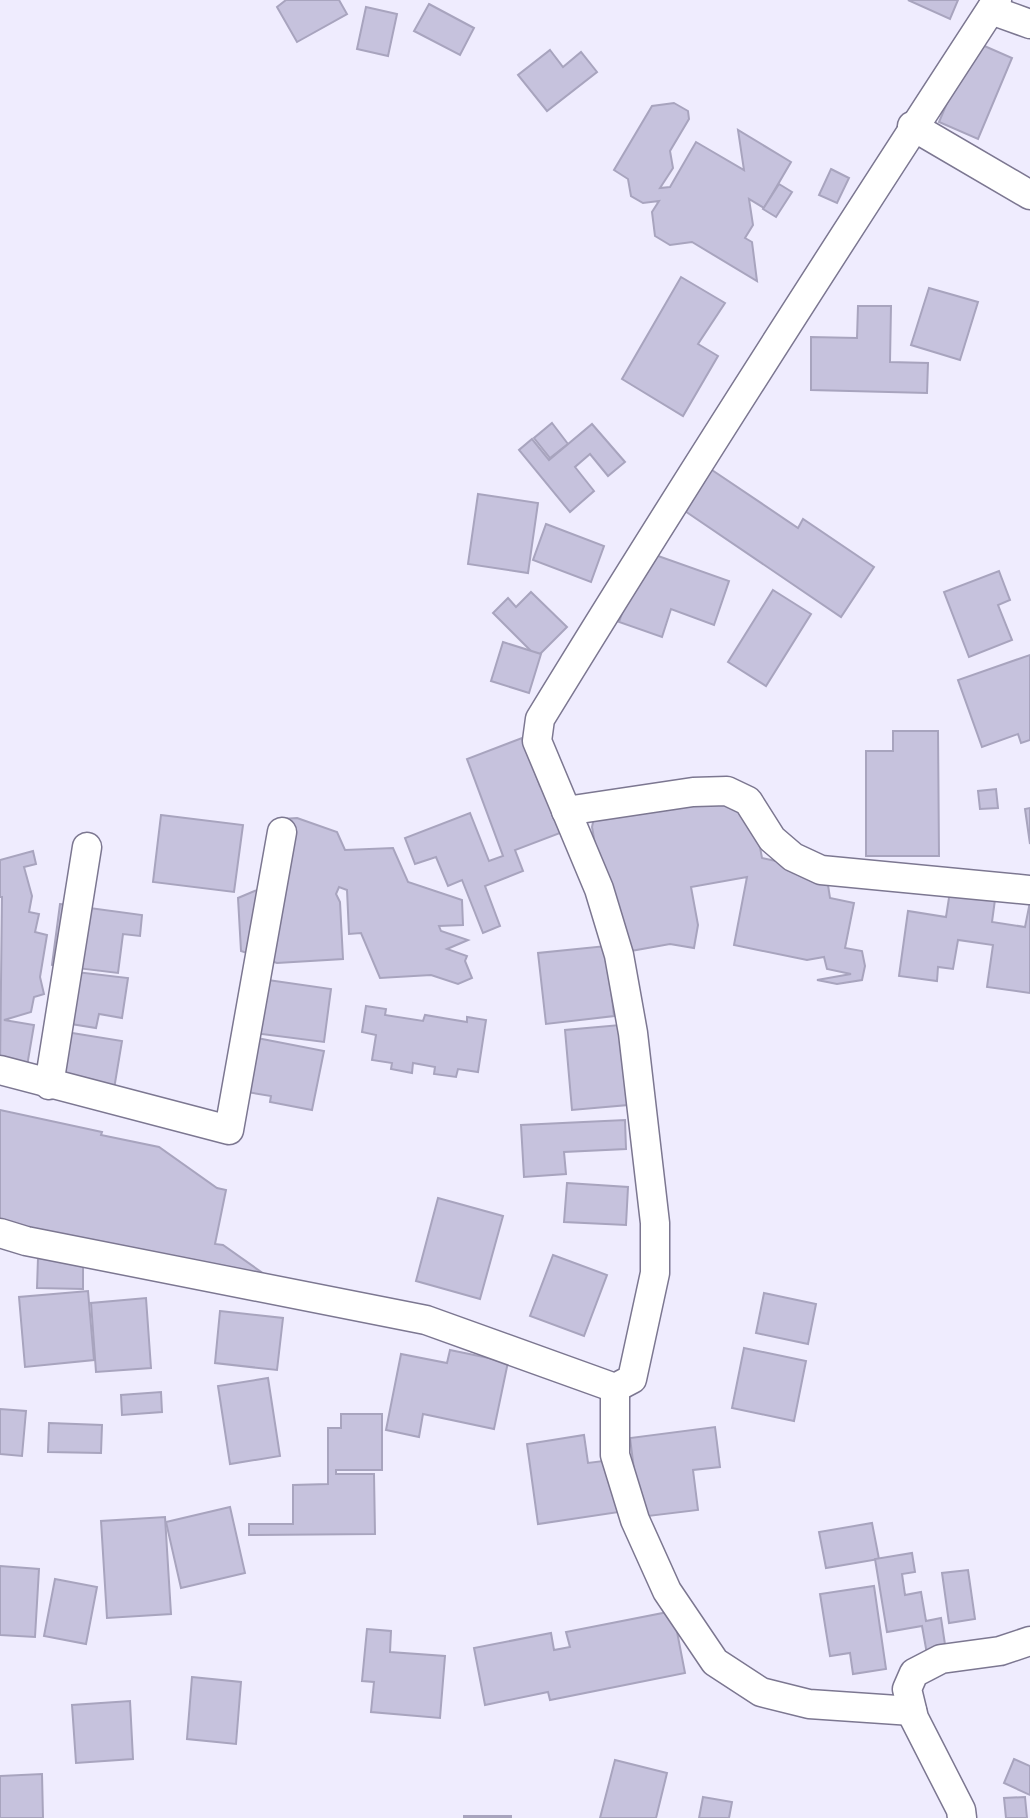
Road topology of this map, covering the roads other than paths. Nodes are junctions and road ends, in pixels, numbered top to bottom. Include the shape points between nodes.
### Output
1 (994, 5) edge
2 (1030, 24) edge
3 (912, 126) junction
4 (1030, 195) edge
5 (566, 811) junction
6 (282, 832) dead end
7 (87, 847) dead end
8 (1030, 890) edge
9 (0, 1070) edge
10 (49, 1085) junction
11 (0, 1233) edge
12 (615, 1388) junction
13 (1030, 1641) edge
14 (912, 1711) junction
15 (962, 1818) edge

1 - 2 street
1 - 3 street
3 - 4 street
3 - 5 street via 540,719 537,741
5 - 8 street via 727,791 748,801 772,839 793,857 821,870
5 - 12 street via 599,889 619,955 655,1223 655,1273 632,1379
6 - 10 street via 229,1130
7 - 10 street
9 - 10 street
11 - 12 street via 426,1320
12 - 14 street via 615,1455 635,1520 667,1591 715,1662 761,1692 809,1704
13 - 14 street via 941,1659 914,1673 907,1689
14 - 15 street

